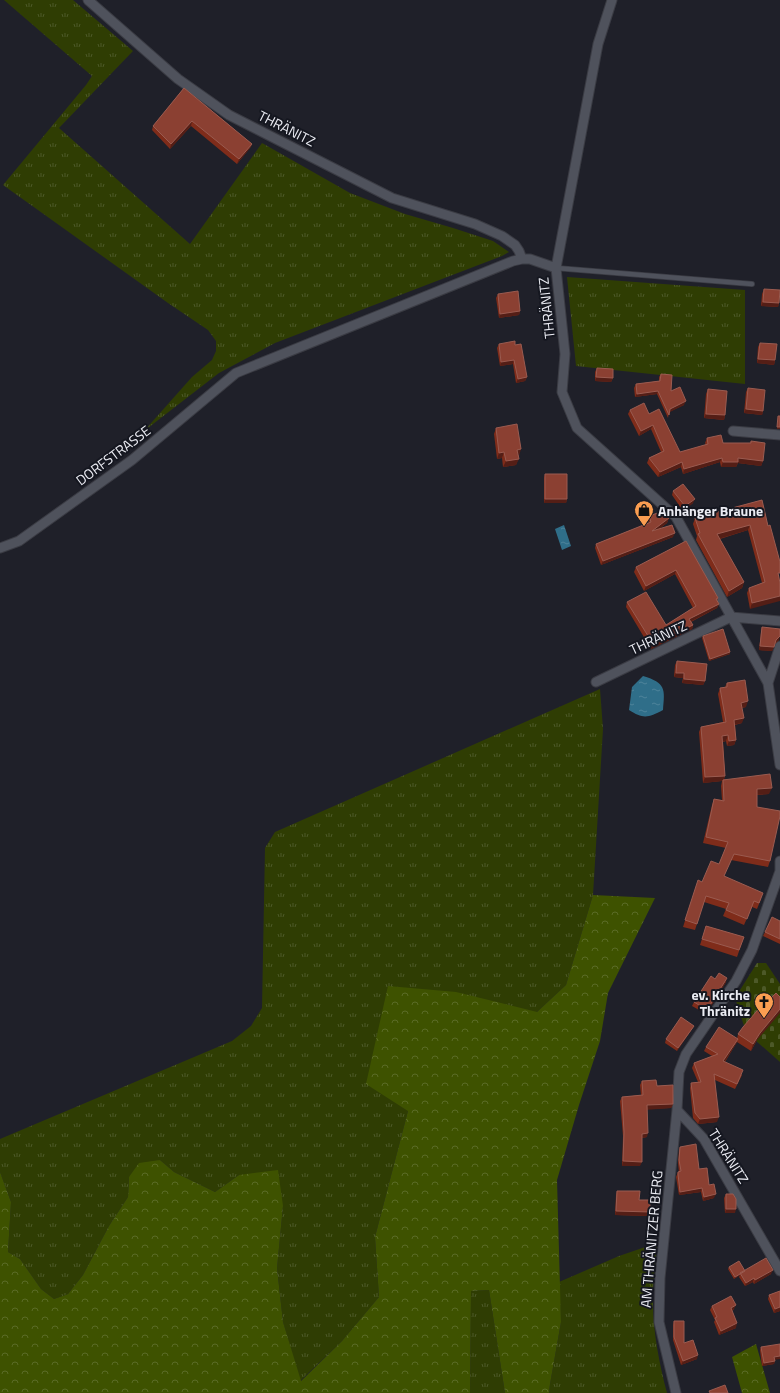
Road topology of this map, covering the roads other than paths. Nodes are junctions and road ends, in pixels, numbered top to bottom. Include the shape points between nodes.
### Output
1 (88, 0) edge
2 (612, 0) edge
3 (522, 259) junction
4 (556, 268) junction
5 (752, 284) dead end
6 (733, 431) dead end
7 (780, 435) edge
8 (0, 548) edge
9 (731, 617) junction
10 (780, 621) edge
11 (780, 646) edge
12 (596, 682) dead end
13 (768, 684) junction
14 (780, 765) edge
15 (780, 861) edge
16 (677, 1110) junction
17 (780, 1270) edge
18 (676, 1393) edge

1 - 3 street, THRÄNITZ via 178,78 229,115 392,198 474,224 502,236 514,245
2 - 4 street via 598,44
3 - 4 street, THRÄNITZ via 530,259
3 - 8 street, DORFSTRASSE via 236,373 132,460 19,541
4 - 5 lane
4 - 9 street, THRÄNITZ via 565,354 562,392 577,428 676,517
6 - 7 street
9 - 10 street
9 - 12 street, THRÄNITZ
9 - 13 street, THRÄNITZ
11 - 13 street, THRÄNITZ
13 - 14 street, THRÄNITZ
15 - 16 street via 780,871 752,950 736,981 686,1054 679,1072
16 - 17 street, THRÄNITZ via 704,1139
16 - 18 street, AM THRÄNITZER BERG via 658,1322

